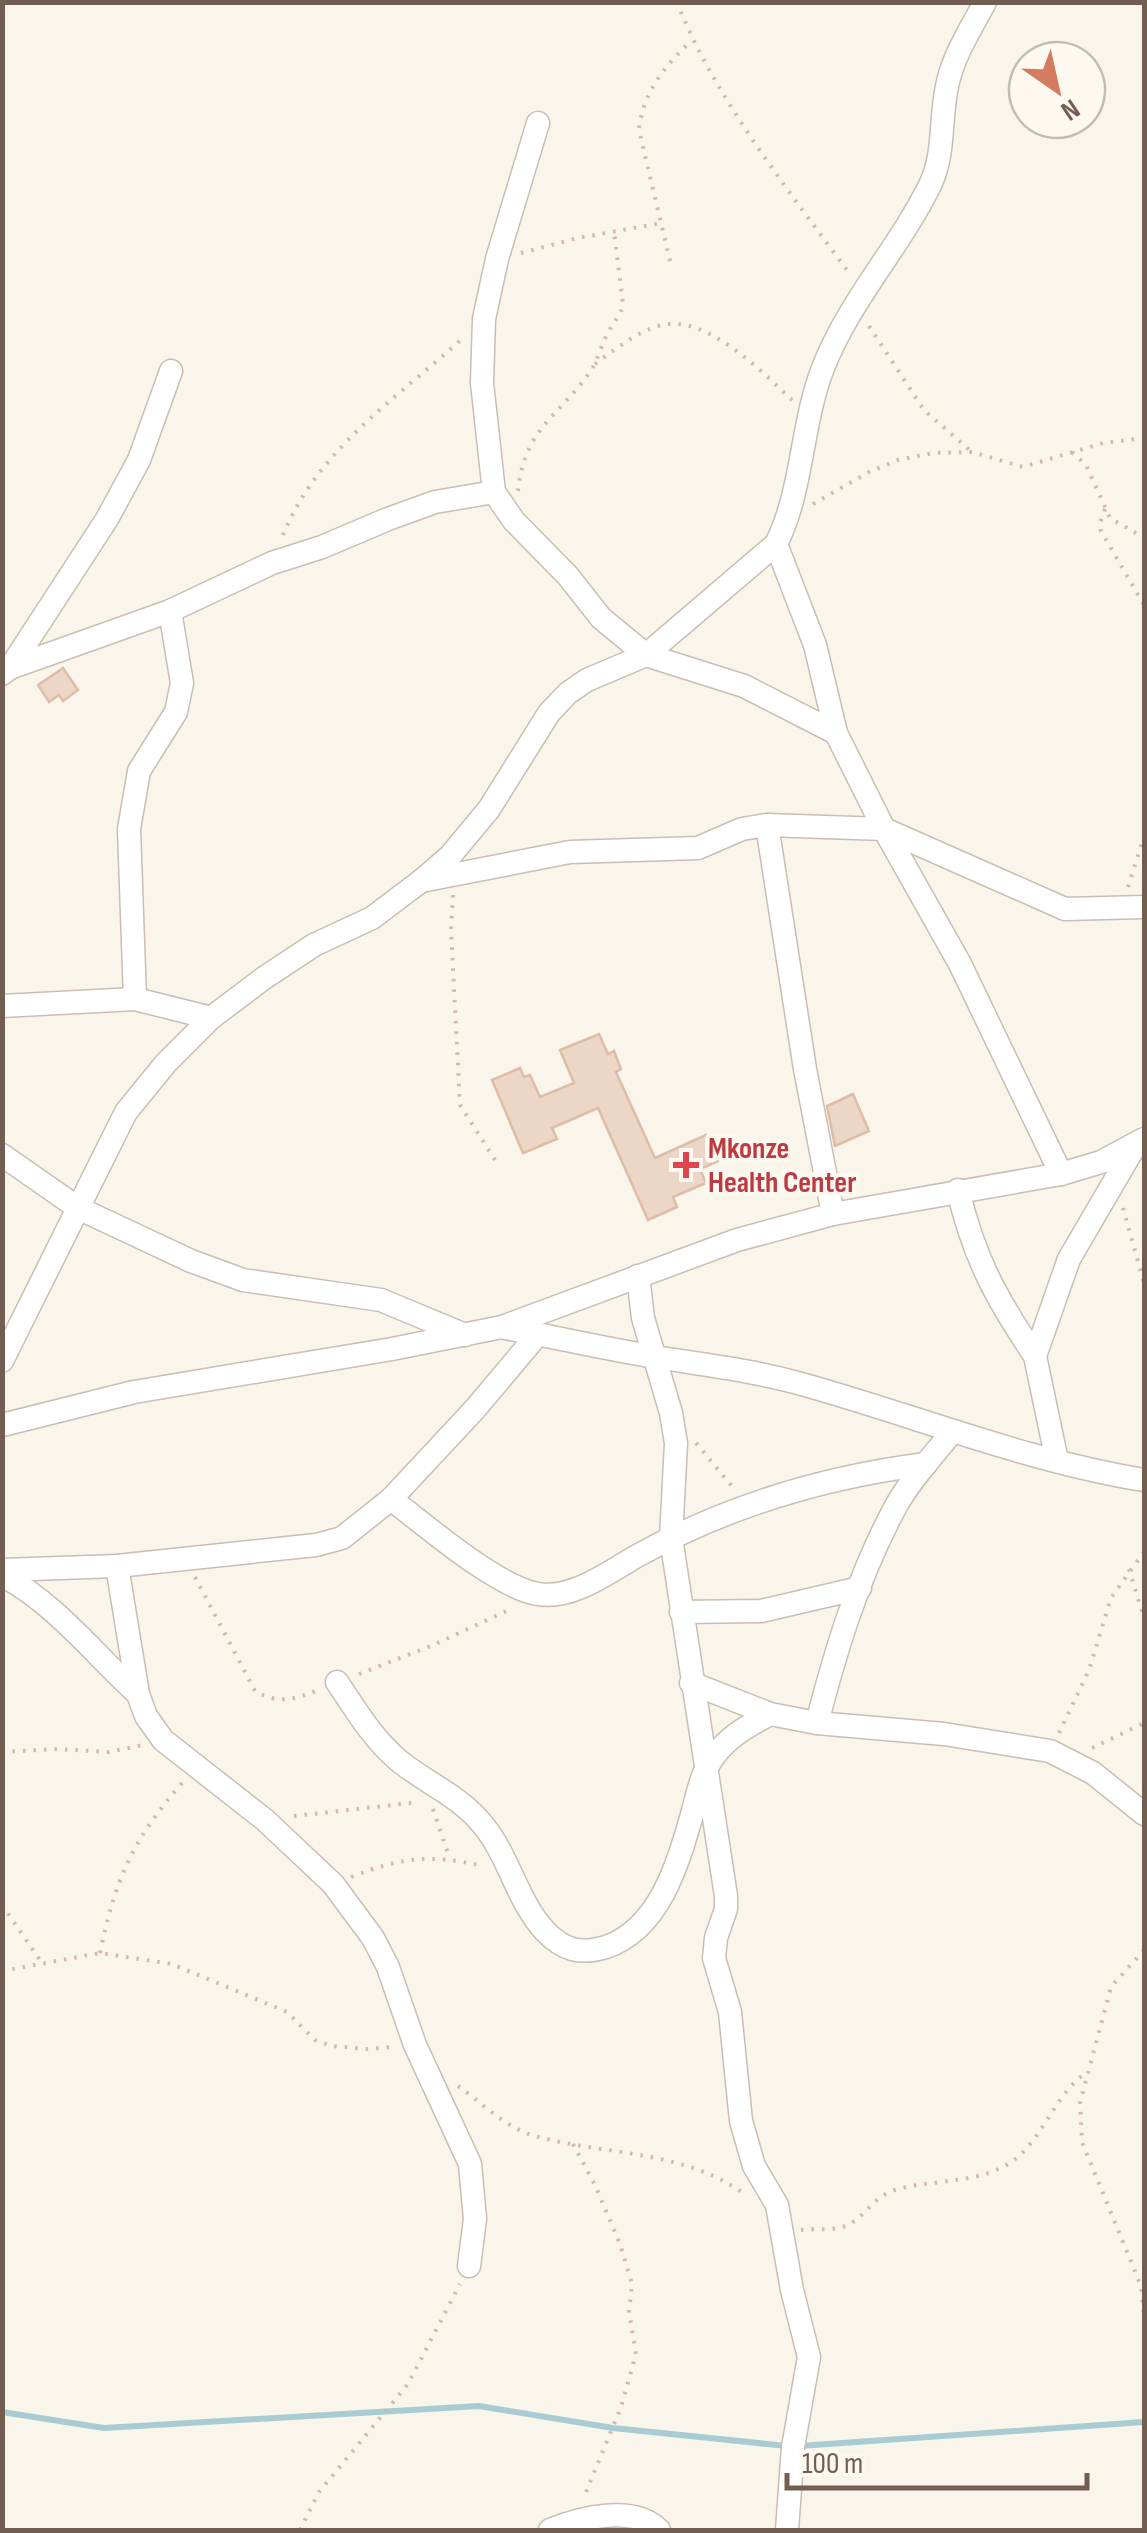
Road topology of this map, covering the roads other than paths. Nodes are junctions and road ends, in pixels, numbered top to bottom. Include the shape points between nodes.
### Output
1 (985, 2) edge
2 (538, 123) dead end
3 (171, 371) dead end
4 (494, 492) junction
5 (776, 544) junction
6 (170, 610) junction
7 (646, 655) junction
8 (6, 671) edge
9 (836, 732) junction
10 (767, 824) junction
11 (884, 828) junction
12 (421, 881) junction
13 (1134, 907) edge
14 (135, 999) junction
15 (2, 1006) edge
16 (212, 1018) junction
17 (1140, 1143) edge
18 (2, 1155) edge
19 (1062, 1174) junction
20 (958, 1190) junction
21 (78, 1208) junction
22 (834, 1214) junction
23 (638, 1276) junction
24 (502, 1327) junction
25 (466, 1334) junction
26 (538, 1334) junction
27 (1035, 1356) junction
28 (654, 1357) junction
29 (2, 1361) edge
30 (2, 1424) edge
31 (952, 1432) junction
32 (1057, 1461) junction
33 (926, 1464) junction
34 (1144, 1480) edge
35 (392, 1499) junction
36 (670, 1538) junction
37 (117, 1566) junction
38 (2, 1572) edge
39 (860, 1588) junction
40 (681, 1612) junction
41 (337, 1682) road end
42 (692, 1683) junction
43 (138, 1694) junction
44 (770, 1714) junction
45 (817, 1724) junction
46 (705, 1770) junction
47 (1144, 1814) edge
48 (469, 2266) road end
49 (550, 2530) edge
50 (660, 2530) edge
51 (787, 2530) edge

1 - 5 street via 948,78 932,181 823,368 788,520
2 - 4 street via 484,319 482,383
3 - 8 street via 115,504
4 - 6 street via 435,502 272,563
4 - 7 street via 601,618
5 - 7 street
5 - 9 street via 815,644
6 - 8 street
6 - 14 street via 182,683 176,712 139,770 128,828
7 - 9 street via 744,686
7 - 12 street via 568,693 489,809
9 - 11 street
10 - 11 street
10 - 12 street via 698,848 570,852
10 - 22 street
11 - 13 street via 1047,904
11 - 19 street via 960,964
12 - 16 street via 372,918 302,953
14 - 15 street
14 - 16 street
16 - 21 street via 126,1112
17 - 19 street
17 - 27 street via 1069,1260
18 - 21 street
19 - 20 street
20 - 22 street
20 - 27 street via 984,1273
21 - 25 street via 243,1280 381,1300
21 - 29 street
22 - 23 street
23 - 24 street
23 - 28 street
24 - 25 street
24 - 26 street
25 - 30 street via 134,1392
26 - 28 street
26 - 35 street
27 - 32 street
28 - 31 street via 796,1383
28 - 36 street via 670,1413 676,1473
31 - 32 street
31 - 33 street
32 - 34 street
33 - 36 street via 802,1486
33 - 39 street via 897,1503
35 - 36 street via 463,1554 539,1594 567,1592
35 - 37 street via 342,1538 316,1545
36 - 40 street
37 - 38 street
37 - 43 street
38 - 43 street via 48,1606
39 - 40 street via 761,1610
39 - 45 street
40 - 42 street
41 - 46 street via 384,1747 470,1810 544,1930 568,1950 586,1953 612,1944 640,1924 663,1894
42 - 44 street
42 - 46 street
43 - 48 street via 162,1740 265,1820 333,1884 373,1938 470,2164 475,2219
44 - 45 street
44 - 46 street via 722,1744
45 - 47 street via 944,1734 1060,1755
46 - 51 street via 726,1896 714,1958 730,2012 741,2121 754,2166 778,2205 809,2357
49 - 50 street via 574,2520 622,2516

